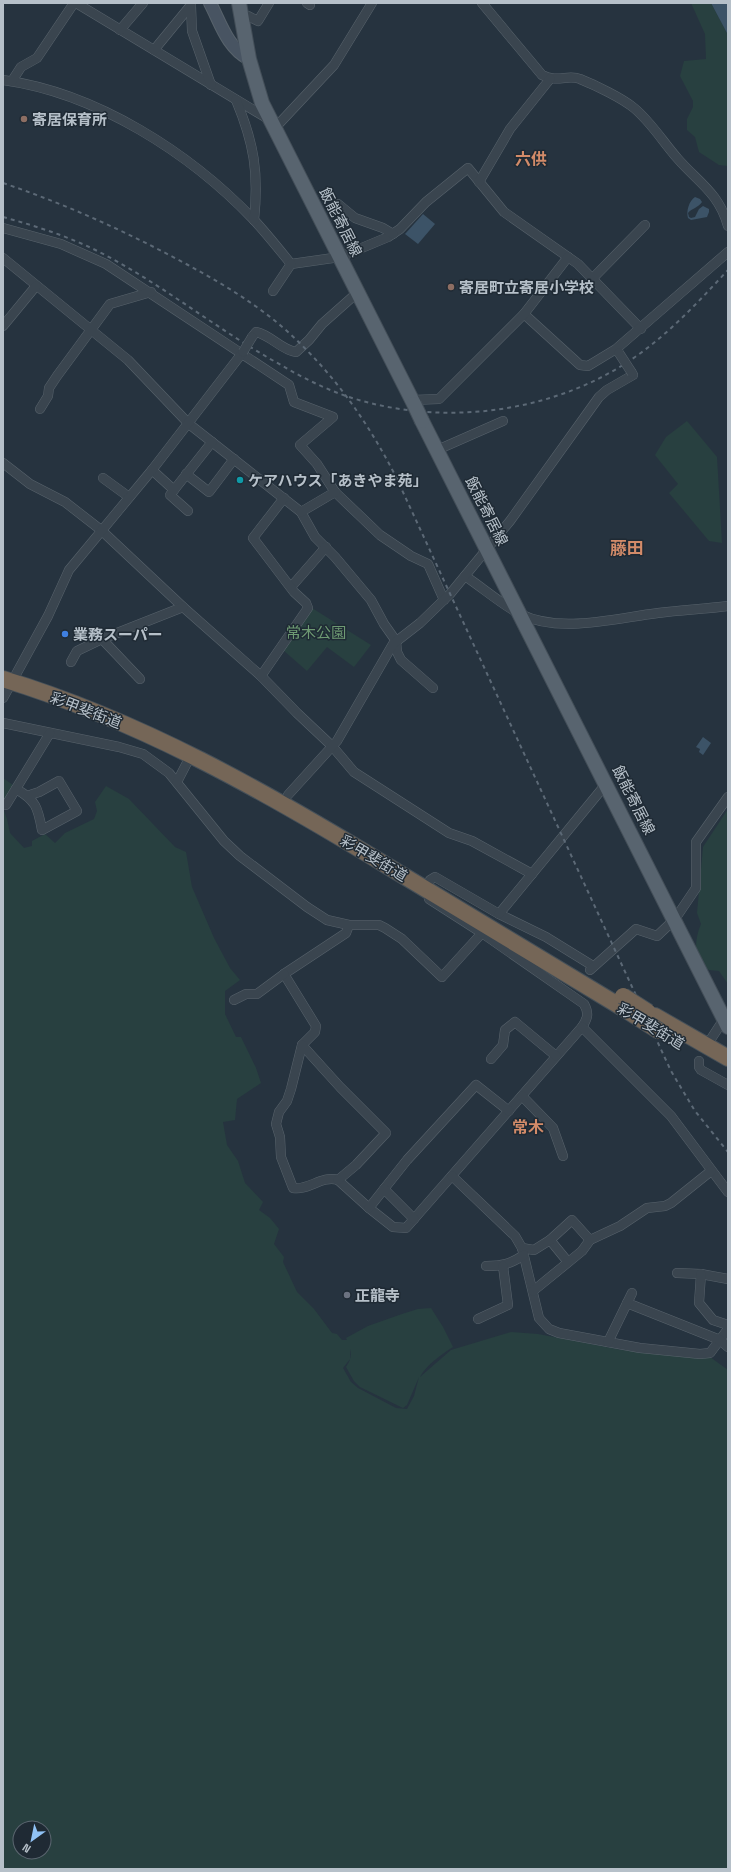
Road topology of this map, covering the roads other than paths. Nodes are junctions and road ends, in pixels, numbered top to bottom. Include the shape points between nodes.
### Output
1 (75, 3) edge
2 (143, 3) edge
3 (210, 3) edge
4 (239, 3) edge
5 (269, 3) edge
6 (372, 3) edge
7 (482, 3) edge
8 (191, 5) edge
9 (241, 17) junction
10 (120, 30) junction
11 (154, 50) junction
12 (249, 59) junction
13 (550, 79) junction
14 (8, 81) edge
15 (211, 85) junction
16 (236, 100) junction
17 (272, 125) junction
18 (479, 182) junction
19 (338, 204) dead end
20 (254, 220) junction
21 (645, 225) dead end
22 (728, 226) edge
23 (3, 228) edge
24 (393, 234) junction
25 (728, 252) edge
26 (340, 257) junction
27 (568, 257) junction
28 (3, 258) edge
29 (291, 264) junction
30 (592, 279) junction
31 (36, 286) junction
32 (273, 291) dead end
33 (151, 292) junction
34 (358, 292) junction
35 (524, 314) junction
36 (3, 326) edge
37 (92, 329) junction
38 (641, 329) junction
39 (618, 351) junction
40 (242, 353) junction
41 (413, 402) junction
42 (40, 409) dead end
43 (503, 421) dead end
44 (189, 424) junction
45 (212, 442) junction
46 (437, 450) junction
47 (234, 459) junction
48 (3, 463) edge
49 (152, 470) junction
50 (186, 474) junction
51 (103, 478) dead end
52 (174, 490) junction
53 (335, 492) junction
54 (129, 497) junction
55 (284, 498) junction
56 (188, 511) dead end
57 (301, 512) junction
58 (101, 530) junction
59 (326, 547) junction
60 (487, 548) junction
61 (465, 576) junction
62 (291, 587) junction
63 (444, 600) junction
64 (728, 606) edge
65 (183, 607) junction
66 (520, 614) junction
67 (102, 639) junction
68 (396, 641) junction
69 (71, 662) dead end
70 (8, 675) edge
71 (261, 676) junction
72 (140, 679) dead end
73 (433, 688) dead end
74 (3, 698) edge
75 (3, 723) edge
76 (50, 733) junction
77 (332, 746) junction
78 (191, 754) junction
79 (177, 782) junction
80 (606, 784) junction
81 (16, 789) junction
82 (288, 795) junction
83 (27, 796) junction
84 (728, 797) edge
85 (6, 806) dead end
86 (532, 874) junction
87 (427, 884) junction
88 (499, 914) junction
89 (675, 919) junction
90 (349, 925) junction
91 (482, 933) junction
92 (284, 974) junction
93 (234, 1000) dead end
94 (726, 1023) edge
95 (657, 1024) junction
96 (582, 1027) junction
97 (709, 1042) dead end
98 (302, 1045) junction
99 (556, 1056) junction
100 (728, 1058) edge
101 (491, 1059) dead end
102 (699, 1061) dead end
103 (728, 1070) edge
104 (728, 1085) edge
105 (522, 1096) junction
106 (509, 1111) junction
107 (563, 1156) dead end
108 (711, 1171) junction
109 (452, 1176) junction
110 (338, 1180) junction
111 (384, 1189) junction
112 (728, 1192) edge
113 (369, 1208) junction
114 (414, 1219) junction
115 (550, 1240) junction
116 (590, 1240) junction
117 (523, 1251) junction
118 (568, 1262) junction
119 (486, 1266) dead end
120 (502, 1266) junction
121 (677, 1273) dead end
122 (701, 1274) junction
123 (728, 1279) edge
124 (533, 1291) junction
125 (632, 1293) dead end
126 (627, 1303) junction
127 (478, 1319) dead end
128 (728, 1325) edge
129 (728, 1329) edge
130 (720, 1340) junction
131 (608, 1342) junction
132 (728, 1347) edge

1 - 10 street
1 - 14 street via 37,58 21,67
2 - 10 street
3 - 12 street via 231,44 238,53
4 - 9 main road, 飯能寄居線
5 - 9 street via 258,22 248,16
6 - 17 street via 334,65
7 - 13 street via 542,75
8 - 11 street
8 - 15 street via 192,31
9 - 12 main road, 飯能寄居線
10 - 11 street
11 - 15 street
12 - 17 main road, 飯能寄居線 via 256,87
13 - 18 street via 510,129
13 - 22 street via 578,78 632,107 646,119 683,165 717,200
14 - 20 street via 52,91 91,106 150,136 214,182
15 - 16 street
16 - 17 street
16 - 20 street via 248,130 254,158 257,198
17 - 26 main road, 飯能寄居線
18 - 24 street via 468,168 426,202
18 - 27 street via 504,212
19 - 24 street via 355,218
20 - 29 street
21 - 30 street
23 - 33 street via 61,244 83,253
24 - 26 street
25 - 38 street
26 - 29 street
26 - 34 main road, 飯能寄居線
27 - 30 street
27 - 35 street
28 - 31 street
29 - 32 street
30 - 38 street
31 - 36 street
31 - 37 street
33 - 37 street via 110,304
33 - 40 street
34 - 40 street, bridge via 322,324 296,352 289,351 256,332
34 - 41 main road, 飯能寄居線
35 - 39 street via 580,365 588,366
35 - 41 street via 439,399
37 - 42 street via 49,388 48,396
37 - 44 street via 128,360
38 - 39 street
39 - 60 street, bridge via 633,375 599,397 510,521
40 - 44 street
40 - 53 street via 289,385 294,402 333,417 300,445 317,464
41 - 46 main road, 飯能寄居線, bridge
43 - 46 street
44 - 45 street
44 - 49 street
45 - 47 street
45 - 50 street
46 - 60 main road, 飯能寄居線
47 - 50 street via 208,492
47 - 55 street
48 - 58 street via 30,484 65,502
49 - 52 street
49 - 54 street
50 - 52 street
51 - 54 street
52 - 56 street via 170,495
53 - 57 street
53 - 63 street via 380,535 428,564
54 - 58 street
55 - 57 street
55 - 62 street via 253,538
57 - 59 street via 315,537
58 - 65 street
58 - 70 street via 69,570 48,616
59 - 62 street
59 - 68 street via 371,600
60 - 61 street
60 - 66 main road, 飯能寄居線
61 - 63 street
61 - 66 street
62 - 71 street via 308,608
63 - 68 street
64 - 66 street via 579,624 559,624
65 - 67 street
65 - 71 street
66 - 80 main road, 飯能寄居線
67 - 69 street via 77,651
67 - 72 street
68 - 73 street via 401,660
68 - 77 street
70 - 74 street
70 - 78 highway, 彩甲斐街道
70 - 82 highway, 彩甲斐街道 via 106,706 148,723 256,776
71 - 77 street
75 - 76 street
76 - 79 street via 144,754
76 - 81 street
77 - 82 street
77 - 86 street via 354,772 444,830 472,841
78 - 79 street
78 - 87 highway, 彩甲斐街道
79 - 90 street via 224,841 240,856 318,915
80 - 86 street
80 - 89 main road, 飯能寄居線
81 - 83 street
81 - 85 street
82 - 87 highway, 彩甲斐街道
83 - 83 street via 59,781 77,811 42,830 36,806
84 - 89 street via 696,842 696,888
86 - 88 street
87 - 88 street via 435,877 441,879
87 - 91 street via 424,896
87 - 95 highway, 彩甲斐街道, bridge
88 - 89 street via 530,928 591,968 636,929 657,936
89 - 94 main road, 飯能寄居線
90 - 91 street via 379,925 386,928 402,939 442,977
90 - 92 street via 346,933
91 - 96 street via 576,992 588,1011 588,1019
92 - 93 street via 257,994 246,994
92 - 98 street via 316,1026 315,1032
94 - 97 street
95 - 100 highway, 彩甲斐街道
95 - 103 highway, 彩甲斐街道
96 - 99 street
96 - 108 street via 671,1116
98 - 110 street via 386,1133
98 - 110 street via 291,1089 276,1124 280,1137 281,1157 293,1188 298,1189 325,1179
99 - 101 street via 515,1022 505,1030 503,1045
99 - 105 street
102 - 104 street via 701,1070
105 - 106 street
105 - 107 street via 553,1128
106 - 109 street
106 - 111 street via 476,1085
108 - 112 street
108 - 116 street via 671,1203 647,1208 620,1226
109 - 114 street
109 - 117 street via 515,1236
110 - 113 street
111 - 113 street
111 - 114 street
113 - 114 street via 393,1227 406,1228
115 - 116 street via 572,1220
115 - 117 street via 534,1250
115 - 118 street
116 - 118 street via 582,1251
117 - 120 street
117 - 124 street
118 - 124 street
119 - 120 street
120 - 127 street via 508,1305
121 - 122 street
122 - 123 street
122 - 128 street via 699,1303 713,1320
124 - 131 street via 538,1318 549,1328 559,1333
125 - 126 street
126 - 130 street
126 - 131 street
129 - 130 street
130 - 131 street via 710,1353 700,1354
130 - 132 street

